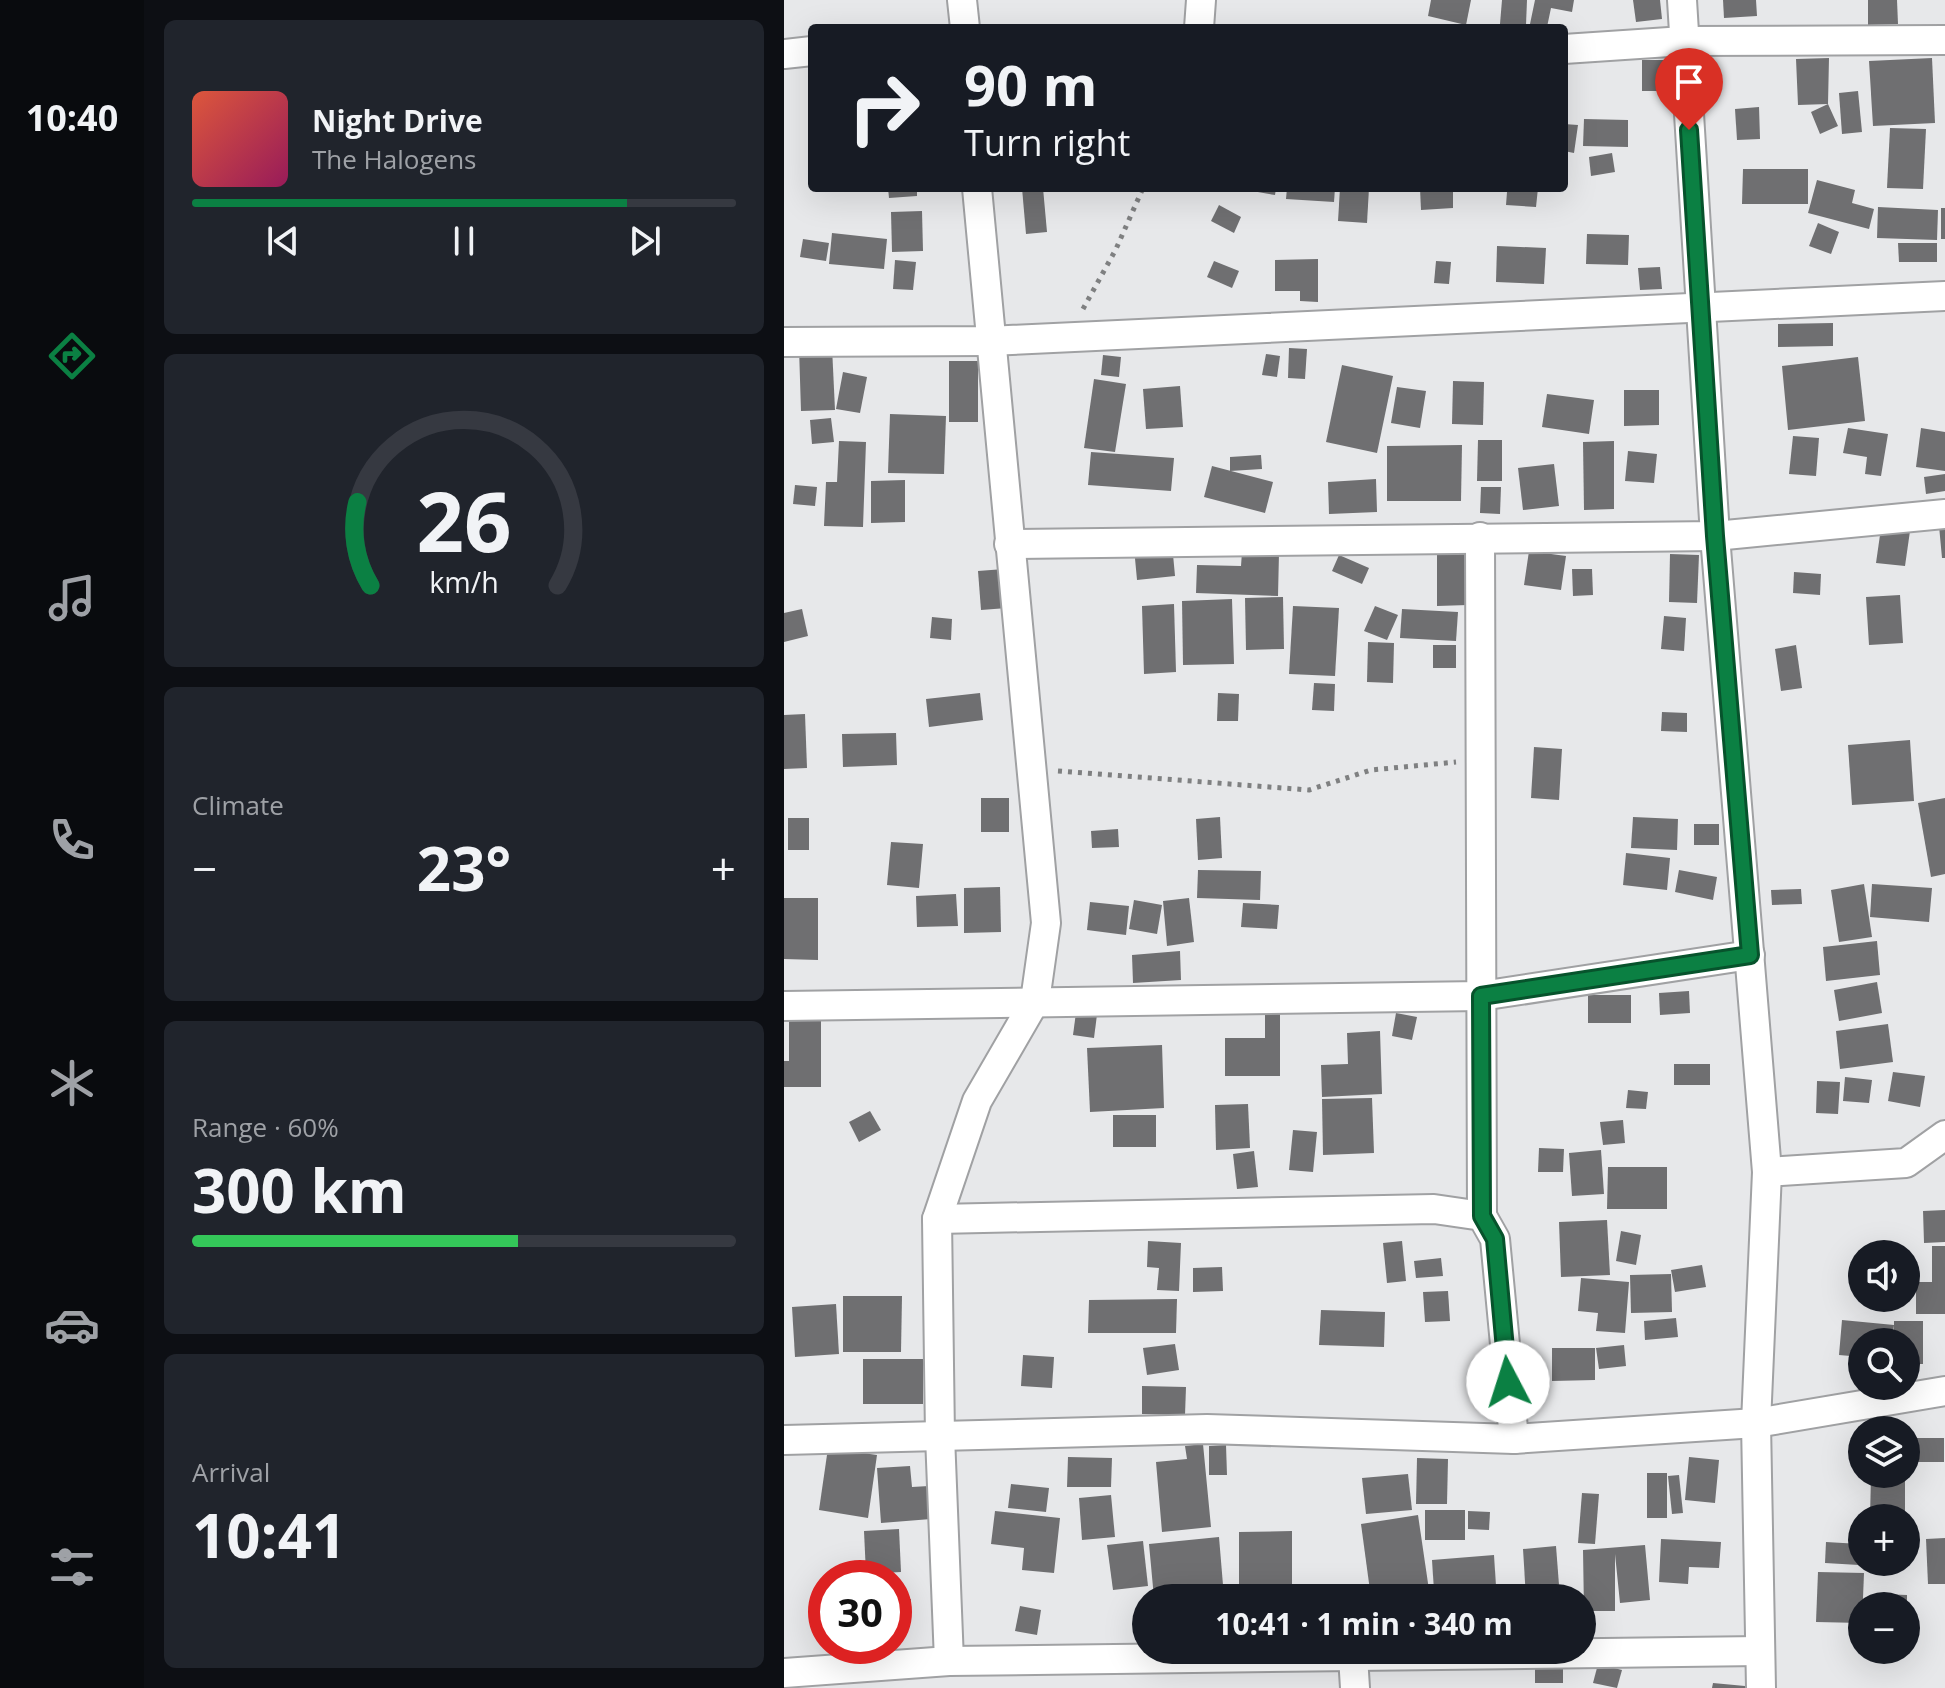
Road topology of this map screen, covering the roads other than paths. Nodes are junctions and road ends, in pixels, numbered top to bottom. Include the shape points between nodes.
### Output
1 (962, 0) edge
2 (1201, 0) edge
3 (1682, 0) edge
4 (965, 24) edge
5 (1199, 24) edge
6 (1945, 40) edge
7 (1684, 41) junction
8 (1568, 49) edge
9 (808, 51) edge
10 (784, 54) edge
11 (977, 192) edge
12 (1945, 296) edge
13 (1699, 308) junction
14 (989, 341) junction
15 (784, 342) edge
16 (1945, 514) edge
17 (1715, 536) junction
18 (1480, 537) junction
19 (1009, 544) junction
20 (1750, 955) junction
21 (1481, 996) junction
22 (1035, 1001) junction
23 (784, 1006) edge
24 (1945, 1135) edge
25 (1767, 1172) junction
26 (1482, 1216) junction
27 (937, 1219) junction
28 (1945, 1391) edge
29 (1756, 1423) junction
30 (940, 1436) junction
31 (1514, 1439) junction
32 (784, 1440) edge
33 (1760, 1651) junction
34 (1596, 1653) edge
35 (1132, 1659) edge
36 (949, 1661) junction
37 (1354, 1664) edge
38 (784, 1673) edge
39 (1355, 1688) edge
40 (1761, 1688) edge

1 - 4 street
2 - 5 street
3 - 7 street
6 - 7 street
7 - 8 street
7 - 13 street
9 - 10 street
11 - 14 street
12 - 13 street
13 - 14 street
13 - 17 street
14 - 15 street
14 - 19 street
16 - 17 street
17 - 18 street
17 - 20 street
18 - 19 street
18 - 21 street
19 - 22 street via 1046,923
20 - 21 street
20 - 25 street
21 - 22 street
21 - 26 street
22 - 23 street
22 - 27 street via 977,1101
24 - 25 street via 1906,1163
25 - 29 street
26 - 27 street via 1434,1209
26 - 31 street via 1495,1239
27 - 30 street
28 - 29 street
29 - 31 street
29 - 33 street
30 - 31 street via 1207,1429
30 - 32 street
30 - 36 street
33 - 34 street
33 - 40 street
35 - 36 street
36 - 38 street
37 - 39 street

